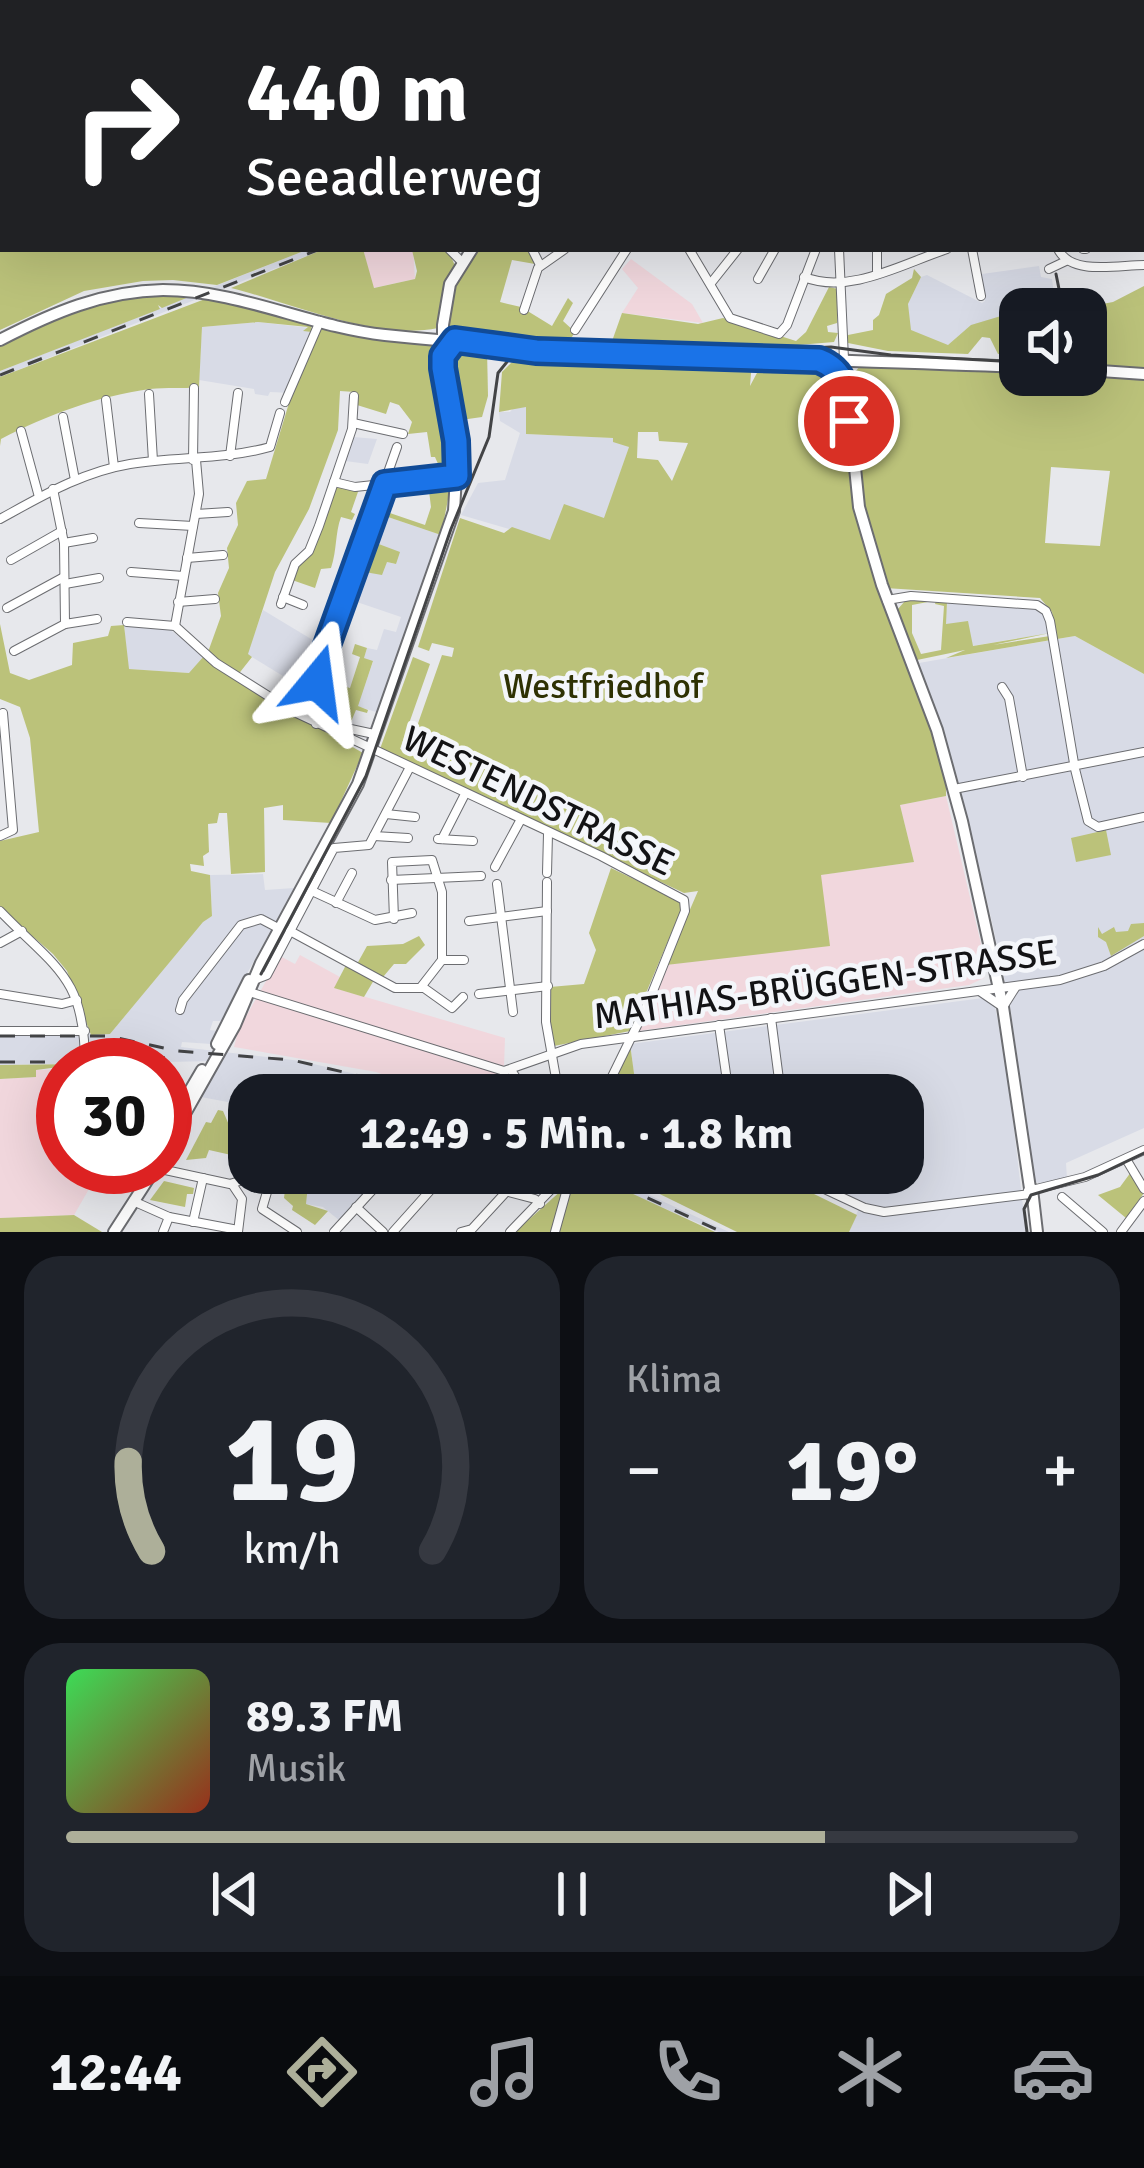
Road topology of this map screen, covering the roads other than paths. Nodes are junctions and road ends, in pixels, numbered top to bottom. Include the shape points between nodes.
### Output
1 (452, 252) edge
2 (469, 252) edge
3 (534, 252) edge
4 (560, 252) edge
5 (625, 252) edge
6 (691, 252) edge
7 (736, 252) edge
8 (773, 252) edge
9 (815, 252) edge
10 (839, 252) edge
11 (877, 252) edge
12 (935, 252) edge
13 (973, 252) edge
14 (1060, 252) edge
15 (1066, 261) junction
16 (461, 262) junction
17 (540, 265) junction
18 (1144, 266) edge
19 (1049, 269) dead end
20 (877, 272) junction
21 (804, 277) junction
22 (758, 279) dead end
23 (711, 283) junction
24 (840, 284) junction
25 (981, 296) dead end
26 (524, 310) dead end
27 (320, 321) junction
28 (575, 330) dead end
29 (0, 336) edge
30 (448, 337) junction
31 (423, 338) junction
32 (443, 356) junction
33 (844, 359) junction
34 (819, 360) junction
35 (868, 361) junction
36 (999, 366) edge
37 (1107, 371) edge
38 (1144, 374) edge
39 (194, 388) dead end
40 (847, 392) junction
41 (238, 393) dead end
42 (149, 394) dead end
43 (354, 396) dead end
44 (106, 400) dead end
45 (285, 402) dead end
46 (280, 413) dead end
47 (64, 417) dead end
48 (353, 423) junction
49 (21, 431) dead end
50 (404, 434) dead end
51 (398, 447) dead end
52 (230, 456) junction
53 (195, 460) junction
54 (153, 461) junction
55 (114, 467) junction
56 (457, 476) junction
57 (75, 480) junction
58 (334, 482) junction
59 (385, 484) junction
60 (53, 489) junction
61 (39, 497) junction
62 (228, 512) dead end
63 (196, 514) junction
64 (1, 516) edge
65 (139, 523) dead end
66 (194, 526) junction
67 (62, 532) junction
68 (93, 538) dead end
69 (64, 543) junction
70 (223, 555) dead end
71 (187, 558) junction
72 (11, 560) dead end
73 (131, 572) dead end
74 (184, 576) junction
75 (99, 578) dead end
76 (65, 580) junction
77 (215, 599) dead end
78 (887, 600) junction
79 (178, 602) junction
80 (303, 605) dead end
81 (7, 608) dead end
82 (98, 619) dead end
83 (127, 622) dead end
84 (65, 624) junction
85 (175, 626) junction
86 (14, 651) dead end
87 (1002, 687) dead end
88 (3, 713) dead end
89 (316, 724) junction
90 (345, 732) junction
91 (376, 734) junction
92 (366, 751) junction
93 (1144, 752) edge
94 (1075, 766) junction
95 (410, 767) junction
96 (1023, 777) junction
97 (954, 789) junction
98 (465, 794) junction
99 (386, 814) junction
100 (415, 817) dead end
101 (1144, 817) edge
102 (520, 820) junction
103 (548, 834) junction
104 (0, 836) edge
105 (374, 836) junction
106 (407, 838) dead end
107 (472, 841) dead end
108 (495, 867) dead end
109 (352, 873) dead end
110 (481, 876) dead end
111 (439, 878) junction
112 (391, 880) junction
113 (497, 884) dead end
114 (312, 891) junction
115 (336, 903) junction
116 (547, 910) junction
117 (412, 913) dead end
118 (1, 914) edge
119 (501, 916) junction
120 (394, 919) junction
121 (469, 921) dead end
122 (285, 930) junction
123 (22, 931) junction
124 (0, 943) edge
125 (1144, 944) edge
126 (442, 960) junction
127 (464, 960) dead end
128 (996, 971) junction
129 (548, 986) junction
130 (421, 987) junction
131 (1016, 987) junction
132 (999, 988) junction
133 (510, 990) junction
134 (979, 991) junction
135 (246, 993) junction
136 (0, 994) edge
137 (479, 994) dead end
138 (267, 997) junction
139 (463, 997) dead end
140 (77, 1000) junction
141 (1003, 1007) junction
142 (180, 1010) dead end
143 (514, 1012) dead end
144 (771, 1018) junction
145 (231, 1022) junction
146 (719, 1025) junction
147 (0, 1031) edge
148 (85, 1031) junction
149 (630, 1037) junction
150 (85, 1038) edge
151 (551, 1053) junction
152 (511, 1070) junction
153 (514, 1074) edge
154 (555, 1074) edge
155 (613, 1074) edge
156 (725, 1074) edge
157 (778, 1074) edge
158 (192, 1088) edge
159 (192, 1097) edge
160 (1144, 1150) edge
161 (1126, 1159) junction
162 (192, 1176) edge
163 (203, 1178) junction
164 (228, 1183) edge
165 (1030, 1188) junction
166 (1144, 1189) edge
167 (138, 1194) edge
168 (239, 1194) edge
169 (266, 1194) edge
170 (368, 1194) edge
171 (424, 1194) edge
172 (504, 1194) edge
173 (512, 1194) edge
174 (549, 1194) edge
175 (566, 1194) edge
176 (835, 1194) edge
177 (1062, 1197) dead end
178 (134, 1201) junction
179 (1144, 1201) edge
180 (540, 1204) junction
181 (356, 1207) junction
182 (169, 1216) junction
183 (193, 1222) junction
184 (238, 1231) edge
185 (114, 1232) edge
186 (163, 1232) edge
187 (298, 1232) edge
188 (334, 1232) edge
189 (383, 1232) edge
190 (393, 1232) edge
191 (460, 1232) edge
192 (510, 1232) edge
193 (555, 1232) edge
194 (1036, 1232) edge
195 (1104, 1232) edge
196 (1121, 1232) edge

1 - 16 street
2 - 16 main road
3 - 17 street
4 - 17 street
5 - 28 street
6 - 23 street
7 - 23 street
8 - 22 street
9 - 21 street
10 - 24 street
11 - 20 street
12 - 20 street
13 - 25 street
14 - 15 street
15 - 18 street
15 - 19 street
16 - 30 main road via 444,317
17 - 26 street
20 - 24 street
21 - 23 street via 782,333 730,318
21 - 24 street
24 - 33 street
27 - 29 main road via 231,291 139,285 66,302
27 - 30 main road
27 - 31 main road
27 - 45 street
30 - 31 main road
30 - 32 main road
30 - 34 main road via 541,350
31 - 32 main road
32 - 56 main road
33 - 34 main road
33 - 35 main road
33 - 40 main road
34 - 40 main road via 837,369
35 - 36 main road
35 - 40 main road via 852,370
37 - 38 main road
39 - 53 street
40 - 78 main road via 859,507
41 - 52 street
42 - 54 street
43 - 48 street
44 - 55 street
46 - 52 street via 270,447
47 - 57 street
48 - 50 street
48 - 58 street
49 - 61 street
51 - 59 street
52 - 53 street
53 - 54 street
53 - 63 street
54 - 55 street
55 - 57 street
56 - 59 street
56 - 91 main road via 452,514
57 - 60 street
58 - 59 street
58 - 80 street via 282,600
59 - 89 street via 318,670
60 - 61 street
60 - 67 street
61 - 64 street
62 - 63 street
63 - 66 street
65 - 66 street
66 - 71 street
67 - 69 street
67 - 72 street
68 - 69 street
69 - 76 street
70 - 71 street
71 - 74 street
73 - 74 street
74 - 79 street
75 - 76 street
76 - 81 street
76 - 84 street
77 - 79 street
78 - 94 street via 1044,609
78 - 97 main road
79 - 85 street
82 - 84 street
83 - 85 street
84 - 86 street
85 - 89 street via 239,679
87 - 96 street
88 - 104 street via 13,830
89 - 90 street
90 - 91 street
90 - 92 street, WESTENDSTRASSE
91 - 92 main road
92 - 95 street, WESTENDSTRASSE
92 - 122 main road via 358,784
93 - 94 street
94 - 96 street
94 - 101 street via 1092,826
95 - 98 street, WESTENDSTRASSE
95 - 99 street
96 - 97 street
97 - 128 main road
98 - 102 street, WESTENDSTRASSE
98 - 107 street via 439,839
99 - 100 street
99 - 105 street
102 - 103 street, WESTENDSTRASSE
102 - 108 street
103 - 116 street
103 - 149 street, WESTENDSTRASSE via 684,900
105 - 106 street
105 - 114 street via 367,846 334,848
109 - 115 street
110 - 111 street
111 - 112 street
111 - 112 street via 430,860 399,860
111 - 126 street
112 - 120 street
113 - 119 street
114 - 115 street
114 - 122 street
115 - 120 street via 370,919
116 - 119 street
116 - 129 street
117 - 120 street
118 - 123 street
119 - 121 street
119 - 133 street
122 - 130 street via 395,988
122 - 135 main road
122 - 135 street via 267,975
122 - 142 street via 261,919 241,925
123 - 124 street
123 - 140 street via 62,970
125 - 131 street, MATHIAS-BRÜGGEN-STRASSE via 1082,975
126 - 127 street
126 - 130 street
128 - 131 street
128 - 132 main road
128 - 134 street
129 - 133 street
129 - 151 street
130 - 139 street via 452,1008
131 - 132 street, MATHIAS-BRÜGGEN-STRASSE
131 - 141 street
132 - 134 street, MATHIAS-BRÜGGEN-STRASSE
132 - 141 main road
133 - 137 street
133 - 143 street
134 - 141 street
134 - 144 street, MATHIAS-BRÜGGEN-STRASSE
135 - 138 street
135 - 138 street
135 - 145 main road
136 - 140 street
138 - 152 street
140 - 148 street
141 - 165 main road
144 - 146 street, MATHIAS-BRÜGGEN-STRASSE
144 - 157 street
145 - 158 main road
145 - 159 main road
146 - 149 street, MATHIAS-BRÜGGEN-STRASSE
146 - 156 street
147 - 148 street
148 - 150 street
149 - 151 street, MATHIAS-BRÜGGEN-STRASSE
149 - 155 street
151 - 152 street, MATHIAS-BRÜGGEN-STRASSE
151 - 154 street
152 - 153 street
160 - 161 street
161 - 165 street
161 - 166 street
162 - 163 street
163 - 164 street
163 - 183 street
165 - 176 street via 884,1211
165 - 194 main road
167 - 178 main road
168 - 184 street
169 - 187 street via 262,1209
170 - 181 street
171 - 190 street
172 - 191 street
173 - 180 street
174 - 180 street
175 - 193 street
177 - 195 street
178 - 182 street
178 - 185 main road
179 - 196 street
180 - 192 street
181 - 188 street
181 - 189 street
182 - 183 street
182 - 186 street
183 - 184 street

